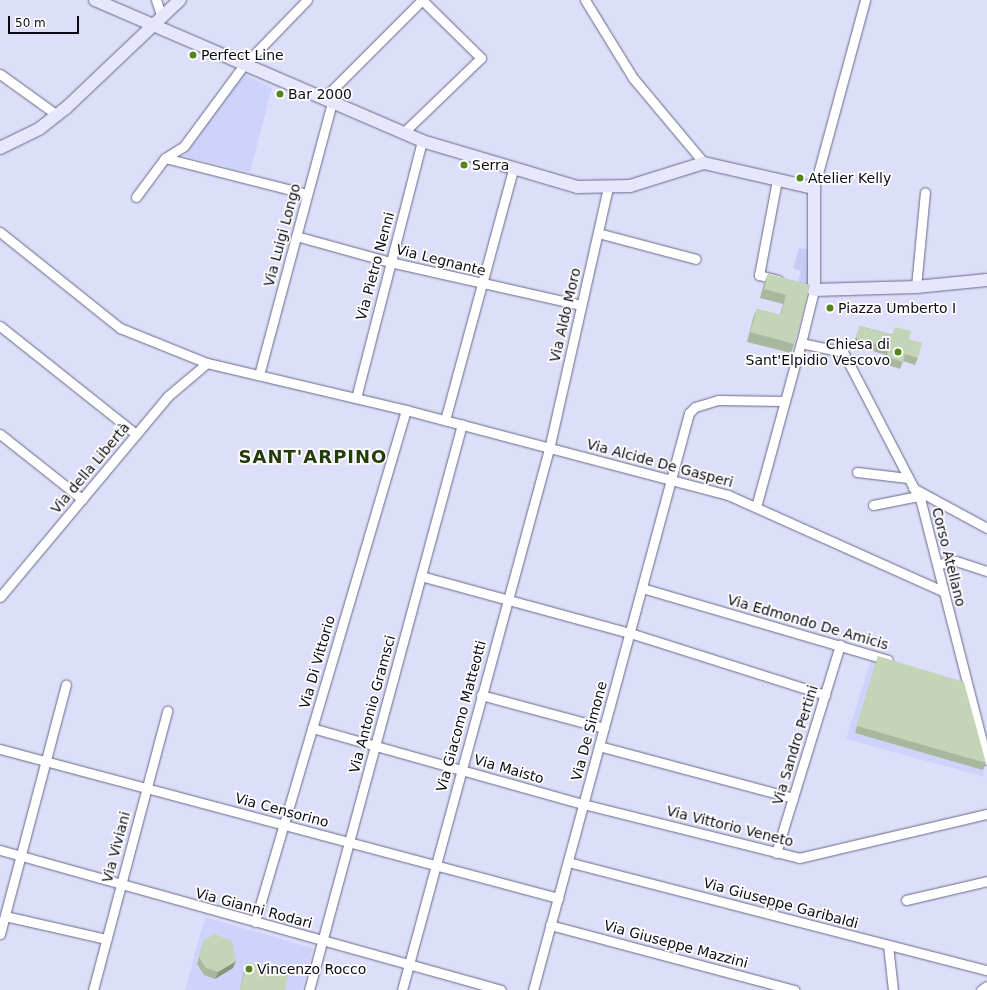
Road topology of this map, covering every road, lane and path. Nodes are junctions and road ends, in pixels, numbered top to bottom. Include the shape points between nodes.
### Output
1 (95, 0) edge
2 (156, 0) edge
3 (180, 0) edge
4 (307, 0) edge
5 (422, 0) edge
6 (585, 0) edge
7 (865, 0) edge
8 (159, 20) junction
9 (243, 66) junction
10 (0, 74) edge
11 (327, 101) junction
12 (57, 115) junction
13 (403, 133) junction
14 (422, 141) junction
15 (0, 148) edge
16 (165, 158) junction
17 (704, 164) junction
18 (513, 170) junction
19 (777, 180) junction
20 (608, 188) junction
21 (814, 188) junction
22 (925, 192) dead end
23 (307, 194) junction
24 (136, 197) dead end
25 (0, 232) edge
26 (598, 233) junction
27 (296, 236) junction
28 (696, 259) dead end
29 (390, 262) junction
30 (987, 280) edge
31 (786, 283) edge
32 (482, 284) junction
33 (800, 286) edge
34 (916, 287) junction
35 (814, 290) junction
36 (581, 305) junction
37 (0, 326) edge
38 (801, 344) junction
39 (207, 363) junction
40 (259, 375) junction
41 (356, 398) junction
42 (784, 401) junction
43 (406, 410) junction
44 (445, 420) junction
45 (462, 424) junction
46 (0, 434) edge
47 (136, 434) junction
48 (549, 449) junction
49 (857, 472) dead end
50 (908, 478) junction
51 (672, 480) junction
52 (915, 492) junction
53 (82, 499) junction
54 (934, 499) junction
55 (873, 505) dead end
56 (756, 507) junction
57 (926, 518) junction
58 (987, 528) edge
59 (939, 564) junction
60 (987, 571) edge
61 (421, 576) junction
62 (642, 588) junction
63 (943, 592) junction
64 (0, 597) edge
65 (507, 599) junction
66 (630, 633) junction
67 (840, 645) junction
68 (899, 663) edge
69 (66, 685) dead end
70 (481, 695) junction
71 (825, 695) junction
72 (167, 711) dead end
73 (312, 728) junction
74 (604, 728) junction
75 (375, 746) junction
76 (599, 746) junction
77 (0, 749) edge
78 (987, 760) edge
79 (46, 761) junction
80 (461, 770) junction
81 (147, 788) junction
82 (793, 798) junction
83 (583, 804) junction
84 (987, 814) edge
85 (283, 825) junction
86 (349, 843) junction
87 (0, 850) edge
88 (776, 853) junction
89 (21, 855) junction
90 (568, 862) junction
91 (435, 866) junction
92 (987, 881) edge
93 (120, 887) junction
94 (558, 898) junction
95 (906, 900) dead end
96 (5, 916) junction
97 (255, 922) junction
98 (550, 926) junction
99 (0, 934) edge
100 (106, 939) junction
101 (323, 941) junction
102 (888, 945) junction
103 (408, 964) junction
104 (987, 970) edge
105 (987, 986) edge
106 (93, 990) edge
107 (309, 990) edge
108 (402, 990) edge
109 (501, 990) edge
110 (534, 990) edge
111 (795, 990) edge
112 (894, 990) edge
113 (981, 990) edge

1 - 8 street
2 - 8 street
3 - 8 street
4 - 9 street
5 - 11 street
5 - 13 street via 481,58
6 - 17 street via 633,78
7 - 21 street
8 - 9 street
8 - 12 street
9 - 11 street
9 - 16 street via 184,146
10 - 12 street
11 - 13 street
11 - 23 street, Via Luigi Longo
12 - 15 street via 39,130
13 - 14 street
14 - 18 street
14 - 29 street, Via Pietro Nenni
16 - 23 street
16 - 24 street
17 - 19 street
17 - 20 street via 630,186
18 - 20 street via 577,186
18 - 32 street
19 - 21 street
19 - 31 street via 759,275
20 - 26 street, Via Aldo Moro
21 - 35 street
22 - 34 street
23 - 27 street, Via Luigi Longo
25 - 39 street, Via Alcide De Gasperi via 120,328
26 - 28 street
26 - 36 street, Via Aldo Moro
27 - 29 street, Via Legnante
27 - 40 street, Via Luigi Longo
29 - 32 street, Via Legnante
29 - 41 street, Via Pietro Nenni
30 - 34 street
32 - 36 street, Via Legnante
32 - 44 street
33 - 35 street
34 - 35 street
35 - 38 street
36 - 48 street, Via Aldo Moro
37 - 47 street
38 - 42 street
38 - 50 street, Corso Atellano via 843,352
39 - 40 street, Via Alcide De Gasperi
39 - 47 street, Via della Libertà via 168,396
40 - 41 street, Via Alcide De Gasperi
41 - 43 street, Via Alcide De Gasperi
42 - 51 street, Via De Simone via 723,399 692,409
42 - 56 street
43 - 44 street, Via Alcide De Gasperi
43 - 73 street, Via Di Vittorio
44 - 45 street, Via Alcide De Gasperi
45 - 48 street, Via Alcide De Gasperi
45 - 61 street, Via Antonio Gramsci
46 - 53 street
47 - 53 street, Via della Libertà
48 - 51 street, Via Alcide De Gasperi
48 - 65 street, Via Giacomo Matteotti
49 - 50 street
50 - 52 street, Corso Atellano
51 - 56 street, Via Alcide De Gasperi via 728,495
51 - 62 street, Via De Simone
52 - 54 street
52 - 55 street
52 - 57 street, Corso Atellano
53 - 64 street, Via della Libertà
54 - 57 street
54 - 58 street
56 - 63 street, Via Alcide De Gasperi
57 - 59 street, Corso Atellano
59 - 60 street via 956,561
59 - 63 street, Corso Atellano
61 - 65 street
61 - 75 street, Via Antonio Gramsci
62 - 66 street, Via De Simone
62 - 67 street, Via Edmondo De Amicis
63 - 78 street, Corso Atellano via 962,683
65 - 66 street
65 - 70 street, Via Giacomo Matteotti
66 - 71 street
66 - 74 street, Via De Simone
67 - 68 street, Via Edmondo De Amicis
67 - 71 street, Via Sandro Pertini
69 - 79 street
70 - 74 street
70 - 80 street, Via Giacomo Matteotti
71 - 82 street, Via Sandro Pertini
72 - 81 street, Via Viviani
73 - 75 street, Via Maisto
73 - 85 street, Via Di Vittorio
74 - 76 street, Via De Simone
75 - 80 street, Via Maisto
75 - 86 street, Via Antonio Gramsci
76 - 82 street
76 - 83 street, Via De Simone
77 - 79 street, Via Censorino
79 - 81 street, Via Censorino
79 - 89 street
80 - 83 street, Via Maisto
80 - 91 street, Via Giacomo Matteotti
81 - 85 street, Via Censorino
81 - 93 street, Via Viviani
82 - 88 street, Via Sandro Pertini
83 - 88 street, Via Vittorio Veneto
83 - 90 street, Via De Simone
84 - 88 street, Via Vittorio Veneto via 799,858
85 - 86 street, Via Censorino
85 - 97 street, Via Di Vittorio
86 - 91 street, Via Censorino
86 - 101 street, Via Antonio Gramsci
87 - 89 street, Via Gianni Rodari
89 - 93 street, Via Gianni Rodari
89 - 96 street
90 - 94 street, Via De Simone
90 - 102 street, Via Giuseppe Garibaldi
91 - 94 street, Via Censorino
91 - 103 street, Via Giacomo Matteotti
92 - 95 street
93 - 97 street, Via Gianni Rodari
93 - 100 street, Via Viviani
94 - 98 street, Via De Simone
96 - 99 street
96 - 100 street
97 - 101 street, Via Gianni Rodari
98 - 110 street, Via De Simone
98 - 111 street, Via Giuseppe Mazzini
100 - 106 street, Via Viviani
101 - 103 street, Via Gianni Rodari
101 - 107 street, Via Antonio Gramsci
102 - 104 street, Via Giuseppe Garibaldi
102 - 112 street
103 - 108 street, Via Giacomo Matteotti
103 - 109 street, Via Gianni Rodari
105 - 113 street

